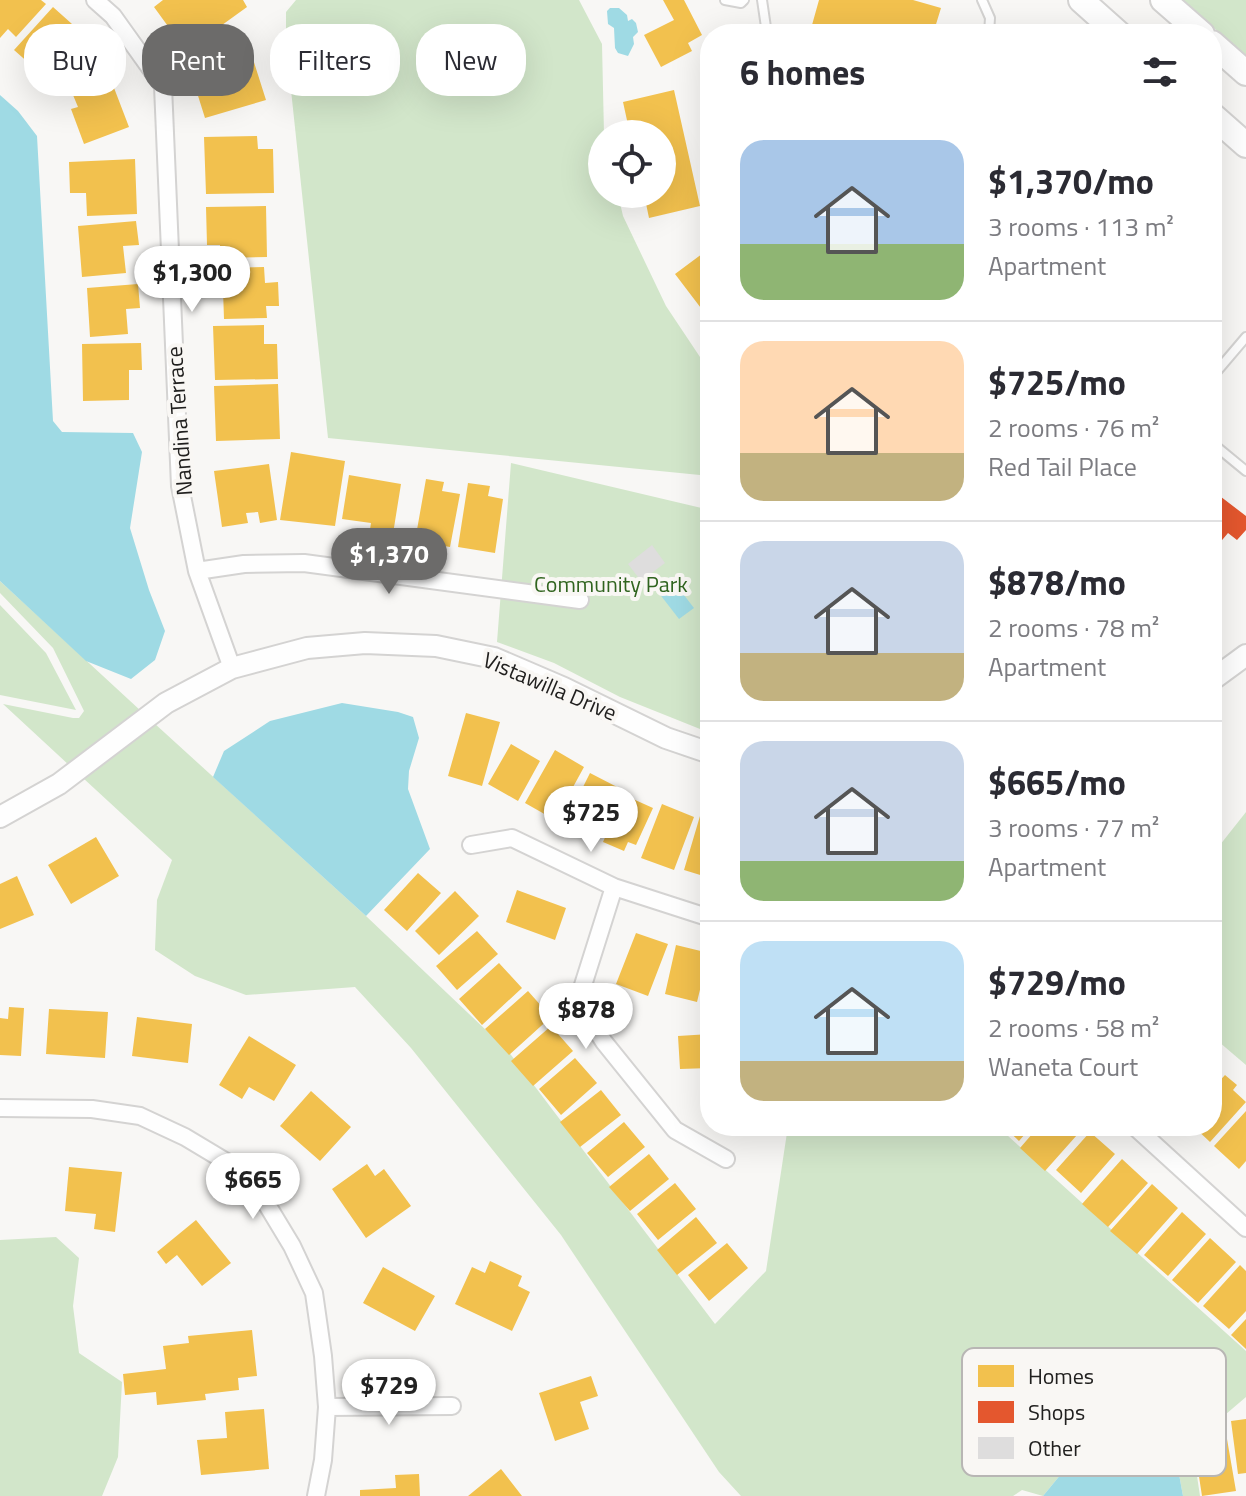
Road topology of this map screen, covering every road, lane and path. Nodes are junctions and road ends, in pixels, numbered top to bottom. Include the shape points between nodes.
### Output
1 (95, 0) edge
2 (725, 0) edge
3 (744, 0) edge
4 (762, 0) edge
5 (982, 0) edge
6 (1081, 0) edge
7 (1163, 0) edge
8 (766, 24) edge
9 (990, 24) edge
10 (1103, 24) edge
11 (1191, 24) edge
12 (1222, 52) edge
13 (1246, 73) edge
14 (1222, 124) edge
15 (1246, 145) edge
16 (1246, 337) edge
17 (1222, 365) edge
18 (1222, 451) edge
19 (1246, 471) edge
20 (197, 571) junction
21 (580, 600) dead end
22 (1246, 655) edge
23 (232, 668) junction
24 (1222, 673) edge
25 (700, 750) edge
26 (0, 817) edge
27 (471, 845) dead end
28 (614, 887) junction
29 (700, 915) edge
30 (0, 1108) edge
31 (1145, 1136) edge
32 (726, 1159) dead end
33 (1246, 1228) edge
34 (452, 1406) dead end
35 (327, 1407) junction
36 (316, 1496) edge

1 - 20 street, Nandina Terrace via 113,16 163,86 180,486
2 - 3 lane
4 - 8 lane
5 - 9 lane
6 - 10 main road
7 - 11 main road
12 - 13 main road
14 - 15 main road
16 - 17 lane
18 - 19 lane
20 - 21 street via 304,563
20 - 23 street, Nandina Terrace
22 - 24 street
23 - 25 street, Vistawilla Drive via 307,648 365,643 436,646 494,658
23 - 26 street, Vistawilla Drive via 166,703 59,784
27 - 28 street via 512,838
28 - 29 street
28 - 32 street via 578,1001 675,1130
30 - 35 street via 92,1109 140,1116 230,1164 263,1198 314,1293
31 - 33 street
34 - 35 street
35 - 36 street

